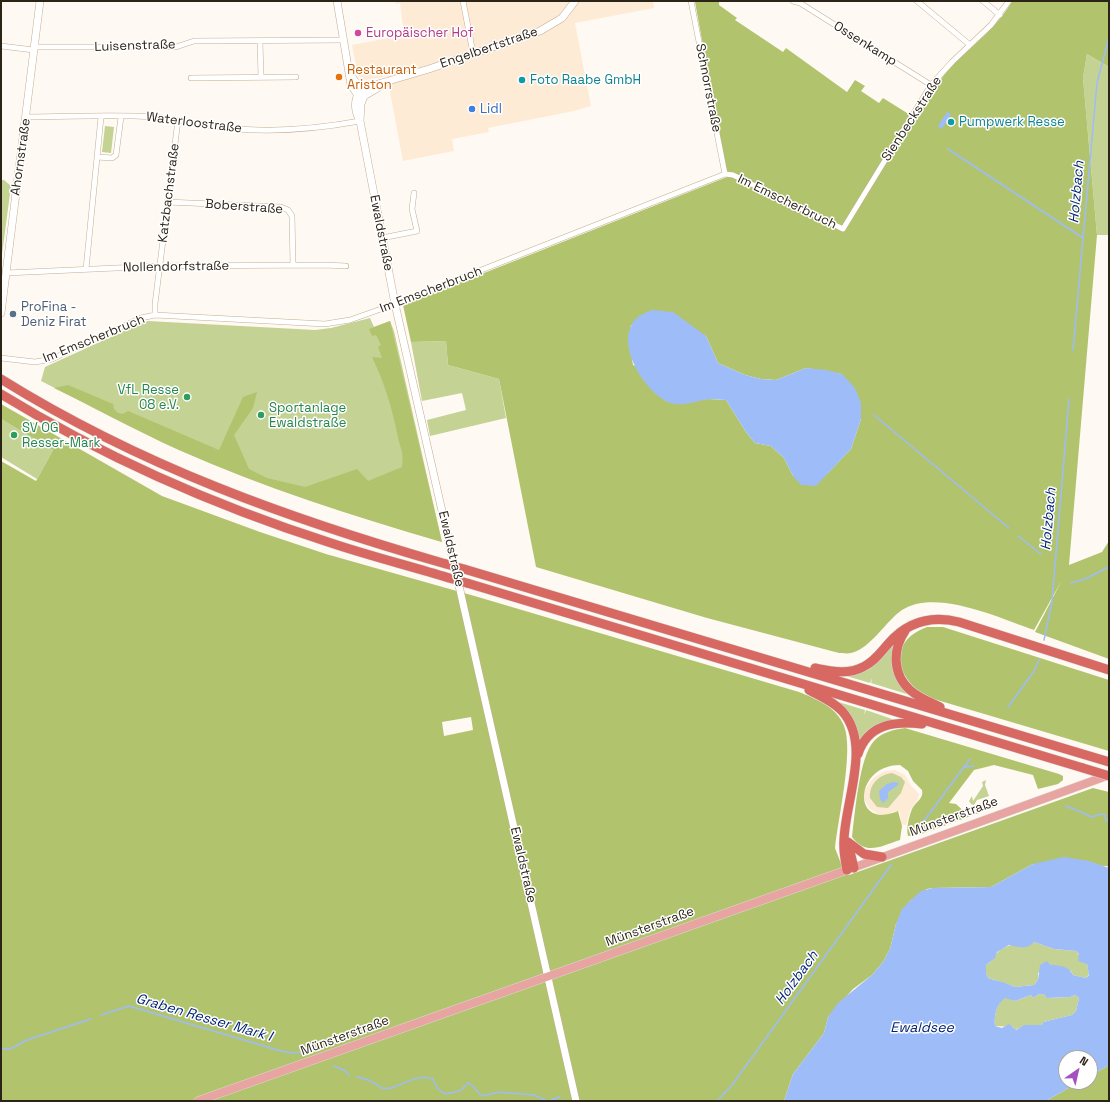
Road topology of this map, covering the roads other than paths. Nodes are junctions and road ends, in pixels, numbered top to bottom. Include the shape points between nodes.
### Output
1 (40, 1) edge
2 (337, 1) edge
3 (463, 1) edge
4 (575, 1) edge
5 (691, 1) edge
6 (793, 1) edge
7 (917, 1) edge
8 (983, 1) edge
9 (1009, 1) edge
10 (800, 2) edge
11 (1000, 15) junction
12 (343, 40) junction
13 (260, 41) junction
14 (970, 45) junction
15 (1, 46) edge
16 (34, 48) junction
17 (473, 53) junction
18 (261, 76) junction
19 (296, 76) dead end
20 (191, 78) dead end
21 (931, 85) junction
22 (360, 93) junction
23 (27, 117) junction
24 (101, 117) junction
25 (122, 117) junction
26 (178, 120) junction
27 (360, 121) junction
28 (97, 157) junction
29 (725, 174) junction
30 (414, 193) dead end
31 (167, 202) junction
32 (843, 229) joint
33 (382, 238) junction
34 (293, 265) junction
35 (160, 266) junction
36 (346, 266) dead end
37 (86, 269) junction
38 (6, 273) junction
39 (395, 304) junction
40 (1, 313) edge
41 (155, 315) junction
42 (1, 358) edge
43 (1, 379) edge
44 (1, 394) edge
45 (911, 626) junction
46 (771, 661) junction
47 (1109, 670) edge
48 (784, 678) junction
49 (963, 718) junction
50 (945, 727) junction
51 (856, 760) junction
52 (1107, 761) edge
53 (1109, 776) edge
54 (847, 820) junction
55 (848, 842) junction
56 (882, 857) junction
57 (851, 869) junction
58 (549, 976) junction
59 (198, 1101) edge
60 (576, 1101) edge

1 - 16 main road, Ahornstraße
2 - 12 main road, Ewaldstraße
3 - 17 street
4 - 17 main road, Engelbertstraße via 565,15 553,25
5 - 29 street, Schnorrstraße
6 - 10 street, Ossenkamp
7 - 14 street
8 - 11 street
9 - 11 street, Sienbeckstraße
10 - 21 street, Ossenkamp
11 - 14 street, Sienbeckstraße
12 - 13 street, Luisenstraße
12 - 22 main road, Ewaldstraße via 352,85
13 - 16 street, Luisenstraße via 194,42 176,47
13 - 18 street
14 - 21 street, Sienbeckstraße
15 - 16 street, Luisenstraße
16 - 23 main road, Ahornstraße
17 - 22 main road, Engelbertstraße
18 - 19 street
18 - 20 street
21 - 32 street, Sienbeckstraße
22 - 27 main road, Ewaldstraße via 355,111
23 - 24 street, Waterloostraße
23 - 38 main road, Ahornstraße
24 - 25 street, Waterloostraße
24 - 28 street
25 - 26 street, Waterloostraße
25 - 28 street via 116,155 112,158
26 - 27 street, Waterloostraße via 226,128 268,130
26 - 31 street, Katzbachstraße
27 - 33 main road, Ewaldstraße
28 - 37 street
29 - 32 street, Im Emscherbruch via 733,175
29 - 39 street, Im Emscherbruch
30 - 33 street via 412,209 417,231
31 - 34 street, Boberstraße via 282,207 292,216
31 - 35 street, Katzbachstraße
33 - 39 main road, Ewaldstraße
34 - 35 street, Nollendorfstraße
34 - 36 street, Nollendorfstraße
35 - 37 street, Nollendorfstraße
35 - 41 street, Katzbachstraße
37 - 38 street, Nollendorfstraße
38 - 40 main road, Ahornstraße
39 - 41 street, Im Emscherbruch via 350,320 325,324
39 - 58 main road, Ewaldstraße
41 - 42 street, Im Emscherbruch via 141,318 52,359 35,362
43 - 46 highway, bridge via 78,424 139,454 205,483 335,531
44 - 48 highway, bridge via 73,435 161,478 331,543
45 - 46 highway via 895,636 875,659 855,670 838,672
45 - 47 highway via 933,618 954,620
45 - 49 highway via 900,640 897,649 900,676 918,696
46 - 49 highway
48 - 50 highway
48 - 51 highway via 827,699 841,710 855,733
49 - 52 highway
50 - 51 highway via 890,724 882,727 862,743
50 - 53 highway, bridge
51 - 54 highway
53 - 56 main road, Münsterstraße
54 - 55 highway
54 - 57 highway via 844,842
55 - 56 highway via 864,854
55 - 57 highway
56 - 57 main road, Münsterstraße
57 - 58 main road, Münsterstraße
58 - 59 main road, Münsterstraße
58 - 60 main road, Ewaldstraße

